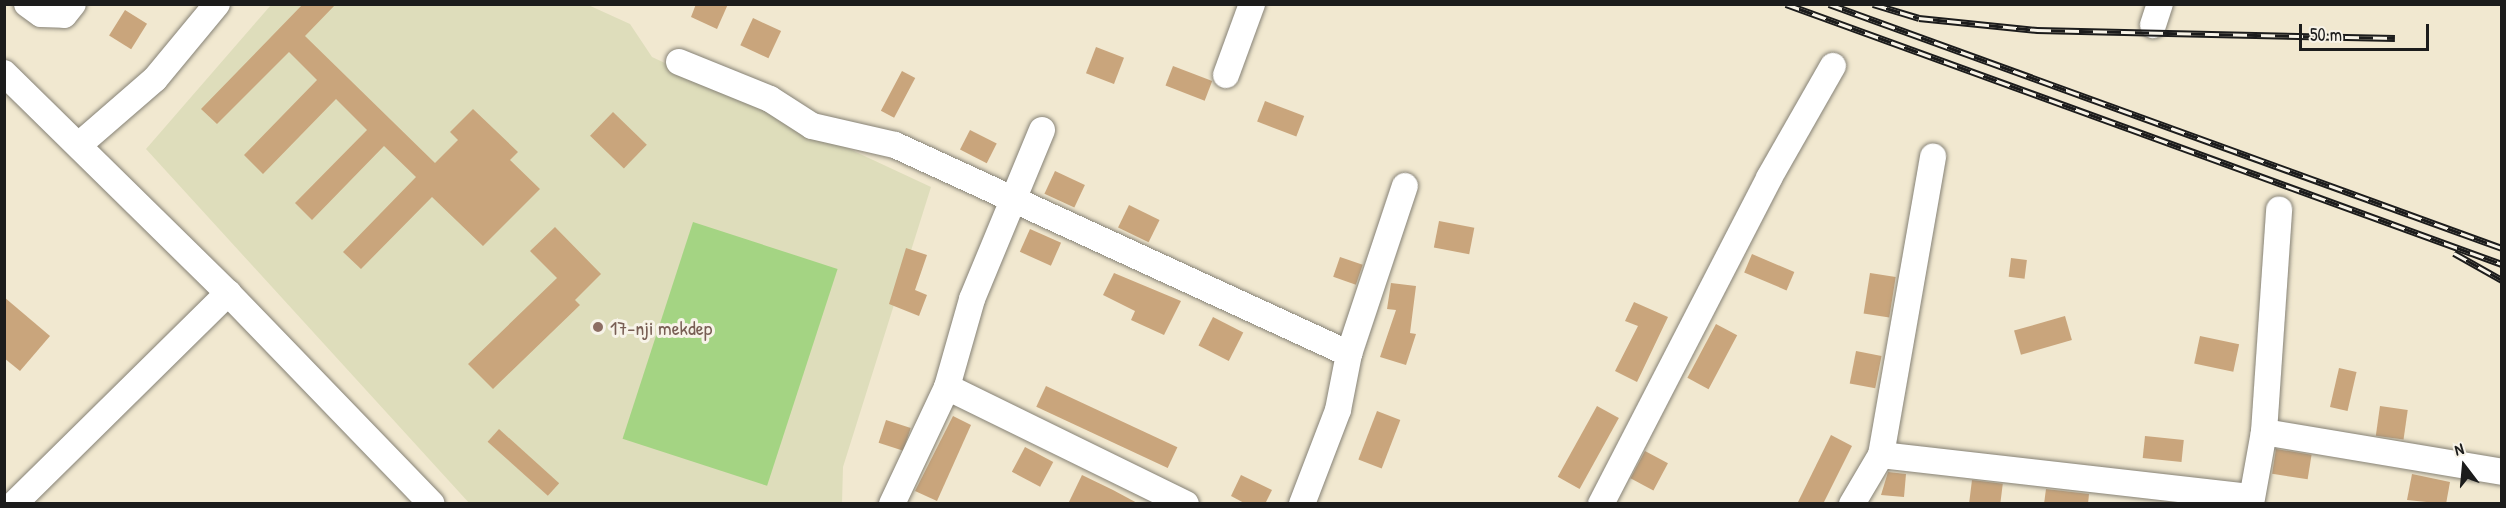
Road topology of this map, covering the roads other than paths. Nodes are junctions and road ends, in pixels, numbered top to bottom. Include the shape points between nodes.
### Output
1 (27, 4) edge
2 (73, 4) edge
3 (218, 4) edge
4 (1252, 4) edge
5 (679, 62) dead end
6 (1833, 66) dead end
7 (4, 73) edge
8 (1226, 75) dead end
9 (1042, 130) dead end
10 (80, 144) junction
11 (1933, 156) dead end
12 (1405, 186) dead end
13 (1015, 198) junction
14 (2279, 210) dead end
15 (228, 293) junction
16 (1349, 354) junction
17 (947, 387) junction
18 (2264, 432) junction
19 (1881, 455) junction
20 (2502, 472) edge
21 (2252, 500) edge
22 (14, 504) edge
23 (432, 504) edge
24 (892, 504) edge
25 (1186, 504) edge
26 (1302, 504) edge
27 (1601, 504) edge
28 (1852, 504) edge

1 - 2 street via 41,14 64,15
3 - 10 street via 154,79
4 - 8 street
5 - 13 street via 770,99 812,126 895,145
6 - 27 street via 1769,178
7 - 10 street
9 - 13 street
10 - 15 street
11 - 19 street
12 - 16 street
13 - 16 street via 1197,287
13 - 17 street via 972,299
14 - 18 street
15 - 22 street
15 - 23 street
16 - 26 street via 1338,410
17 - 24 street
17 - 25 street
18 - 20 street
18 - 21 street
19 - 21 street
19 - 28 street

